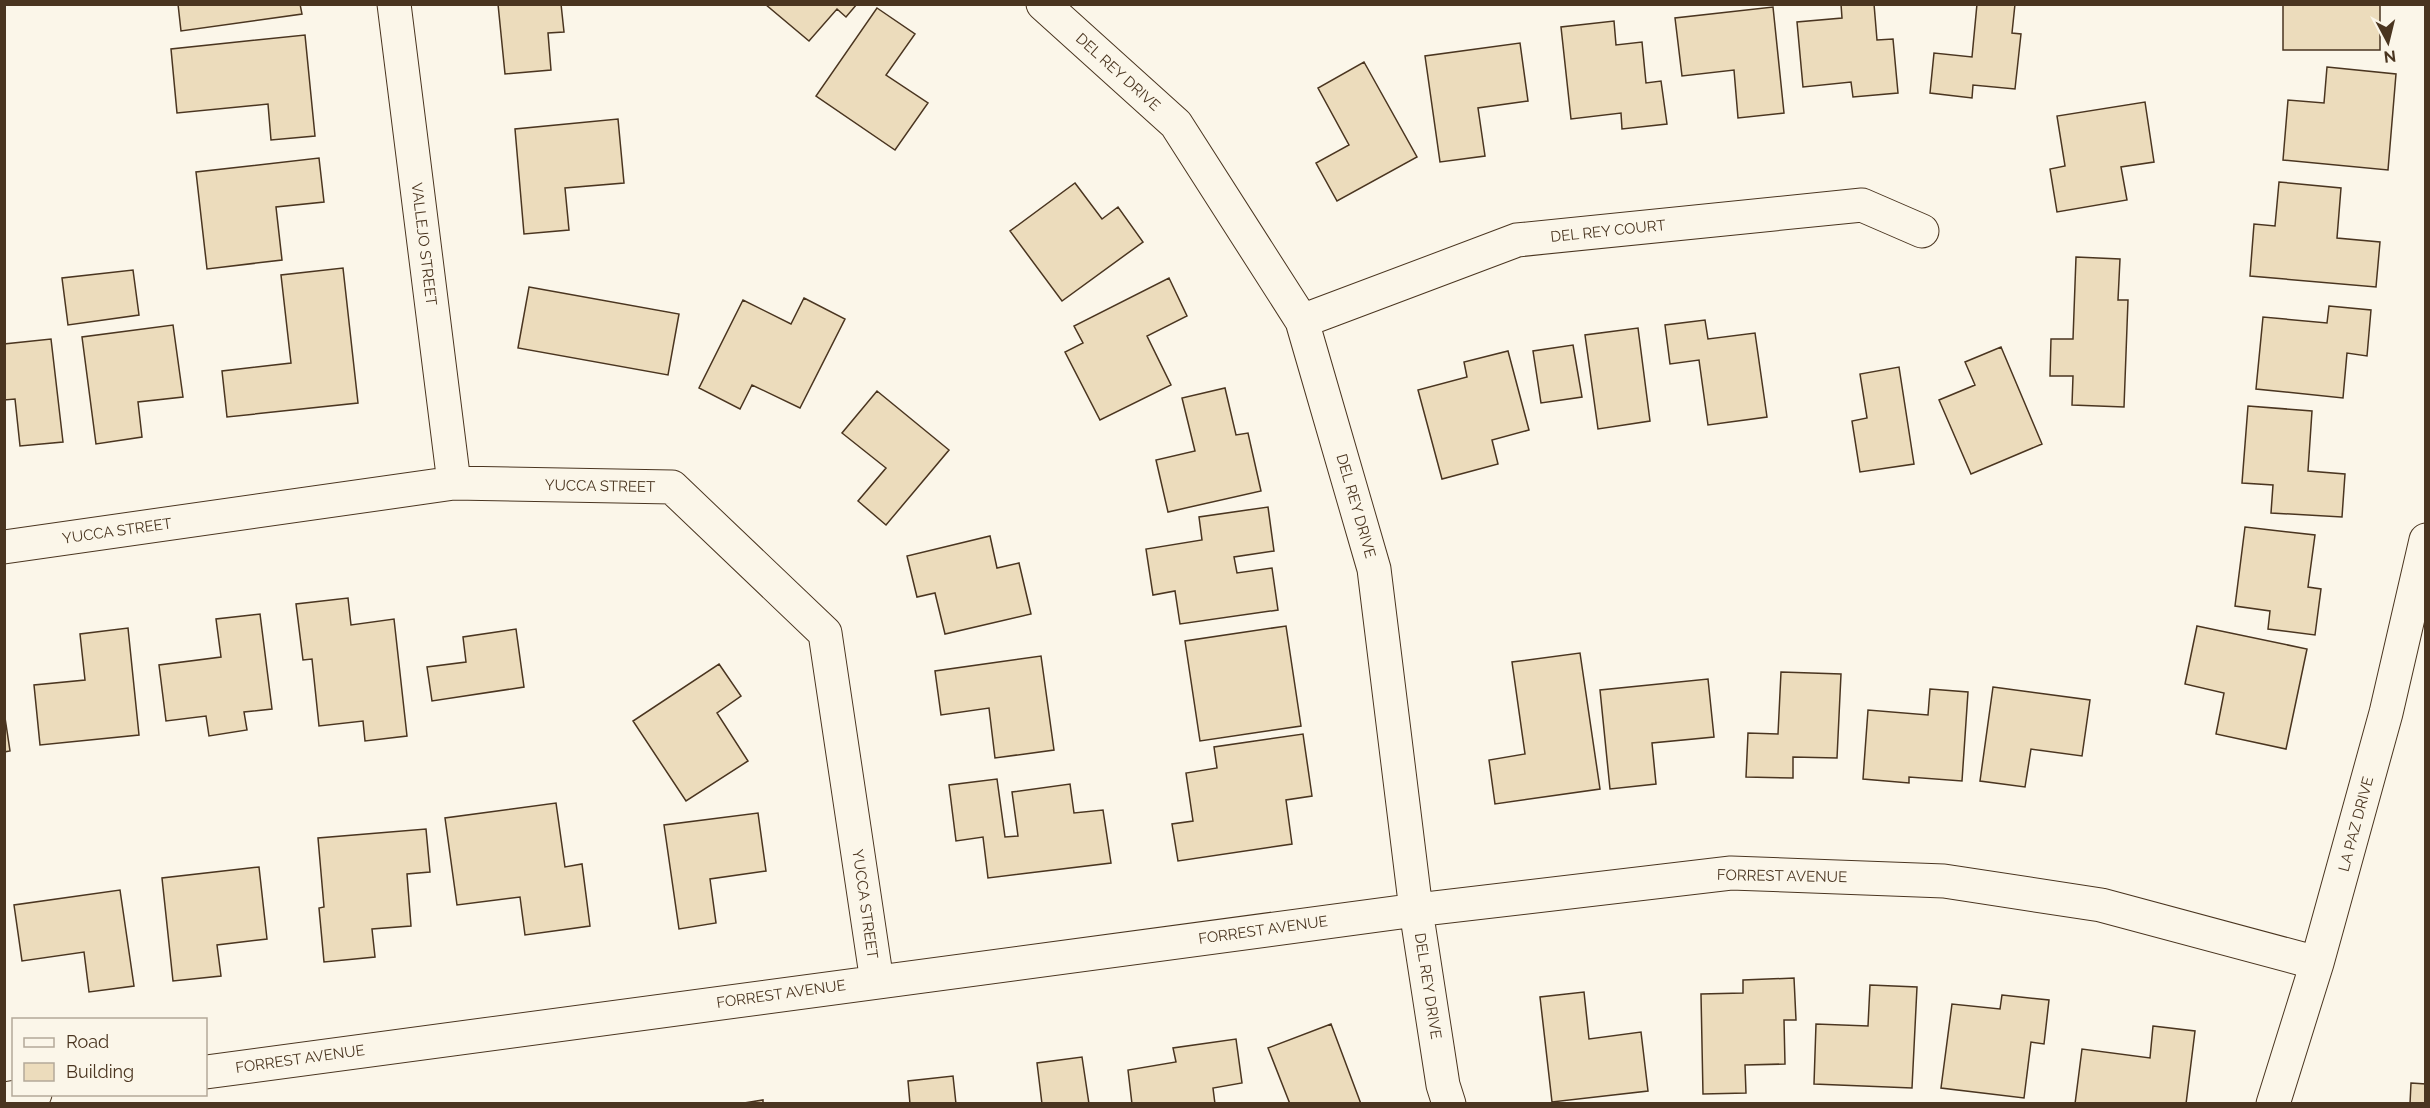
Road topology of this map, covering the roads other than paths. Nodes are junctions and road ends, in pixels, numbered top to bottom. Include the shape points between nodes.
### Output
1 (394, 4) edge
2 (1043, 4) edge
3 (1922, 231) dead end
4 (1302, 321) junction
5 (454, 483) junction
6 (2426, 540) edge
7 (4, 547) edge
8 (1416, 910) junction
9 (2317, 963) junction
10 (876, 982) junction
11 (207, 1072) edge
12 (27, 1096) edge
13 (4, 1099) edge
14 (1449, 1104) edge
15 (2273, 1104) edge

1 - 5 street, VALLEJO STREET
2 - 4 street, DEL REY DRIVE via 1176,124
3 - 4 street, DEL REY COURT via 1863,205 1517,240
4 - 8 street, DEL REY DRIVE via 1374,569
5 - 7 street, YUCCA STREET
5 - 10 street, YUCCA STREET via 672,487 825,633
6 - 9 street, LA PAZ DRIVE via 2386,713
8 - 9 street, FORREST AVENUE via 1731,873 1944,881 2101,905
8 - 10 street, FORREST AVENUE
8 - 14 street, DEL REY DRIVE
9 - 15 street, LA PAZ DRIVE
10 - 11 street, FORREST AVENUE
12 - 13 street

